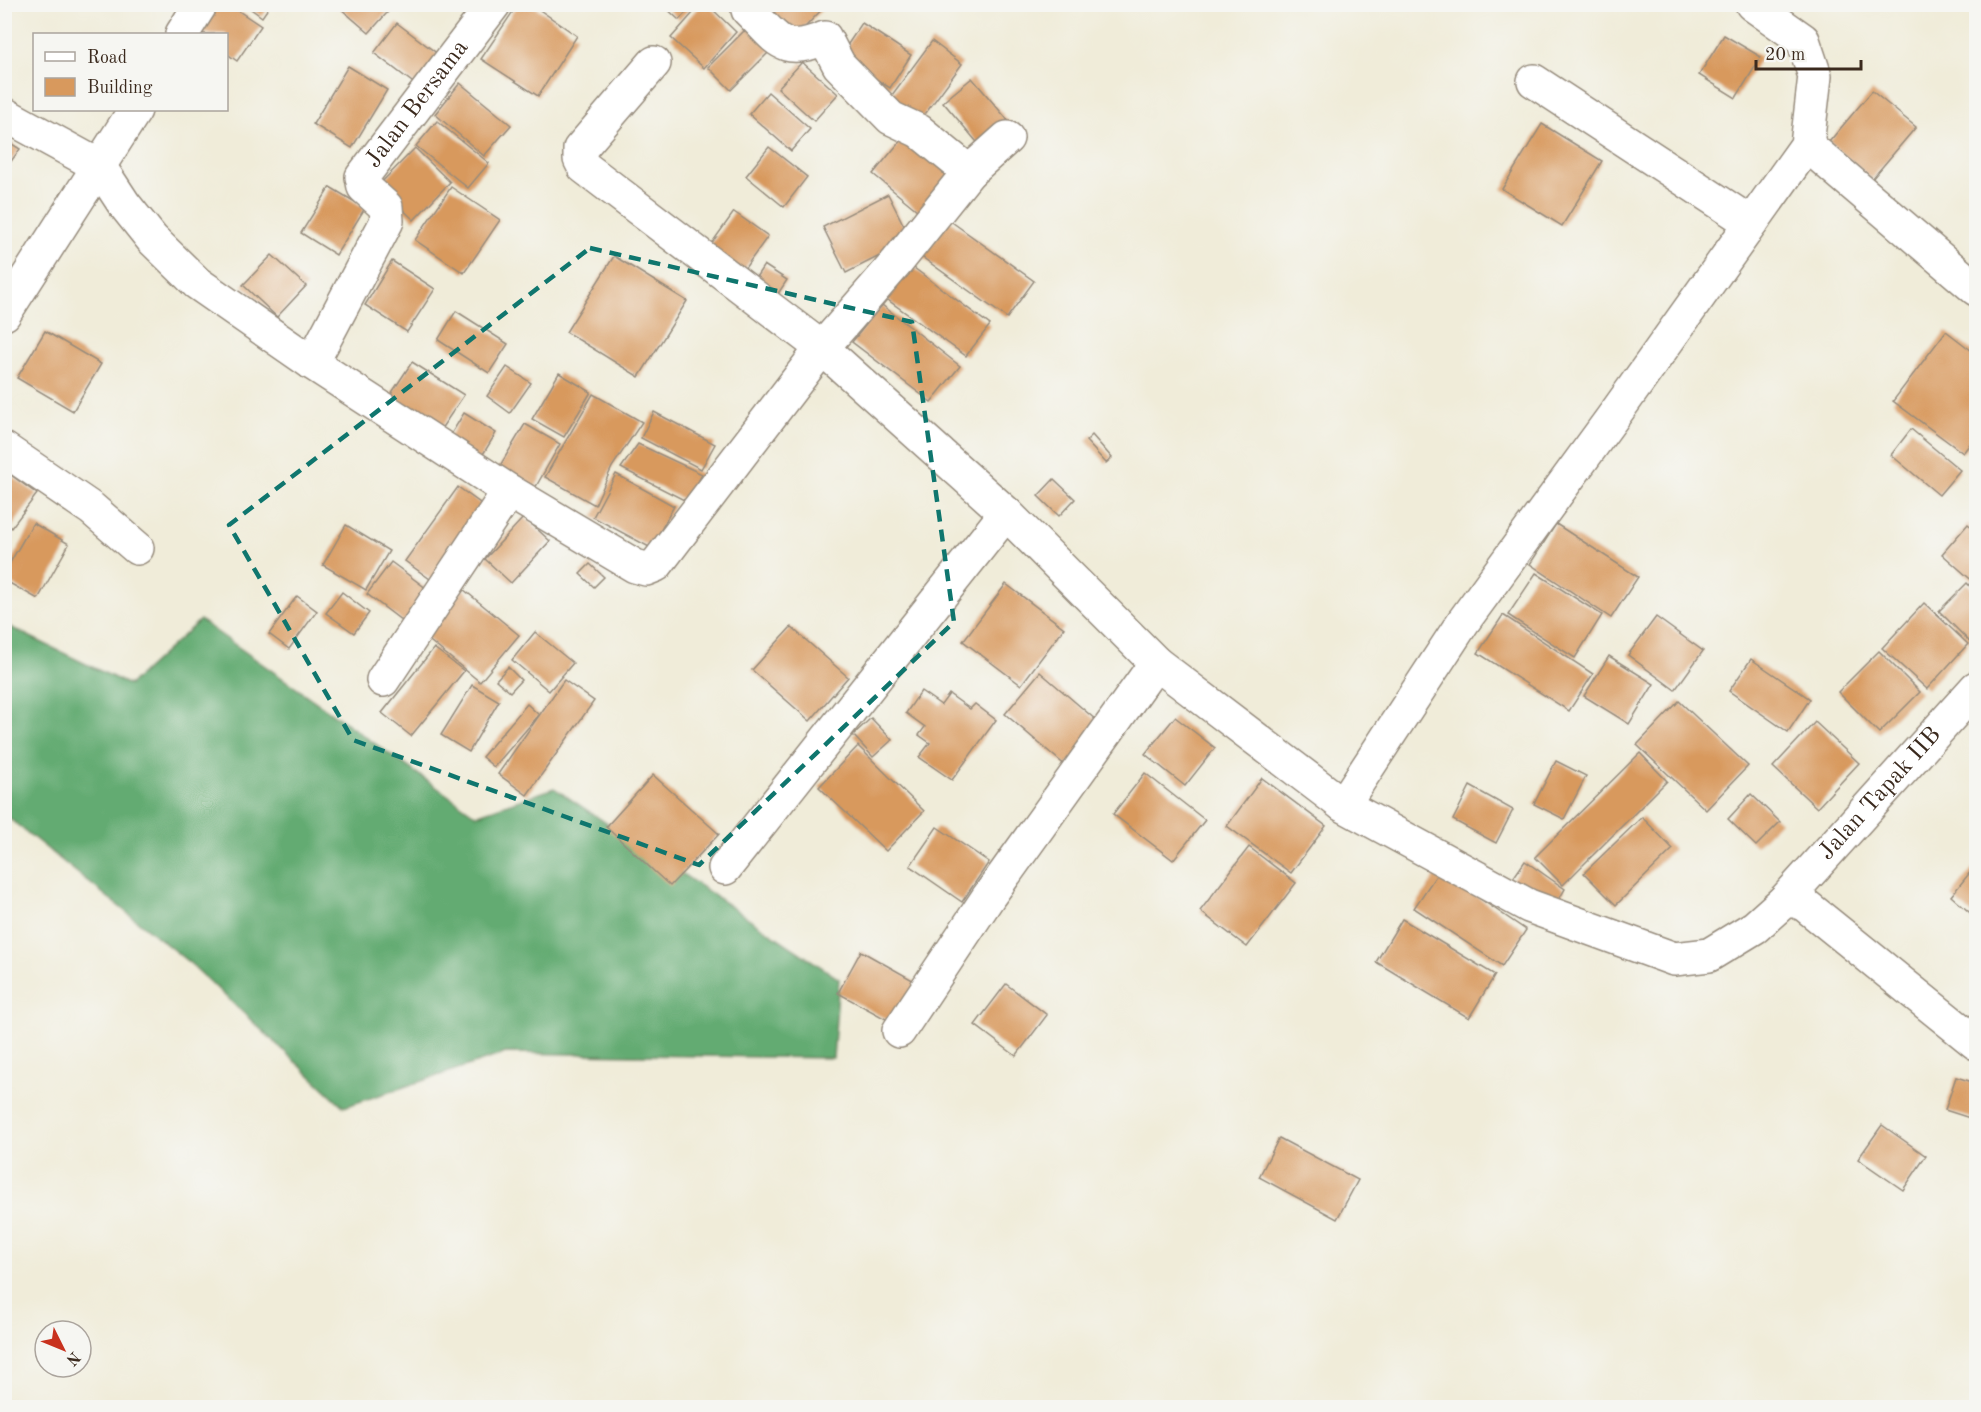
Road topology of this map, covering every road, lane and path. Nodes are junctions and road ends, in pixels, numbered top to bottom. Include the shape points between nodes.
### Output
1 (201, 4) edge
2 (494, 4) edge
3 (1752, 4) edge
4 (748, 10) dead end
5 (183, 33) edge
6 (654, 63) dead end
7 (1534, 81) dead end
8 (134, 111) edge
9 (4, 114) edge
10 (1006, 138) dead end
11 (1807, 145) junction
12 (99, 166) junction
13 (969, 172) junction
14 (1751, 223) junction
15 (1977, 288) edge
16 (4, 314) edge
17 (822, 348) junction
18 (312, 363) junction
19 (4, 449) edge
20 (509, 491) junction
21 (1006, 513) junction
22 (137, 548) dead end
23 (1156, 663) junction
24 (383, 680) dead end
25 (1977, 688) edge
26 (1343, 805) junction
27 (725, 868) dead end
28 (1784, 901) junction
29 (899, 1031) dead end
30 (1976, 1041) edge

1 - 5 street
2 - 18 street, Jalan Bersama via 362,177 364,187 386,207 387,221
3 - 11 street via 1803,40 1815,76
4 - 13 street via 790,46 805,46 825,38 839,65 891,118 919,131
6 - 17 street, Jalan Tapak IIB via 580,149 584,167
7 - 14 street
8 - 12 street
9 - 12 street
10 - 13 street
11 - 14 street
11 - 15 street
12 - 16 street
12 - 18 street via 152,239 197,283
13 - 17 street
14 - 26 street via 1462,622
17 - 20 street via 656,565 645,569 635,566
17 - 21 street, Jalan Tapak IIB
18 - 20 street
19 - 22 street via 92,509
20 - 24 street
21 - 23 street, Jalan Tapak IIB
21 - 27 street
23 - 26 street, Jalan Tapak IIB
23 - 29 street via 989,896
25 - 28 street, Jalan Tapak IIB
26 - 28 street, Jalan Tapak IIB via 1529,906 1674,958 1709,955 1755,927
28 - 30 street via 1805,905

